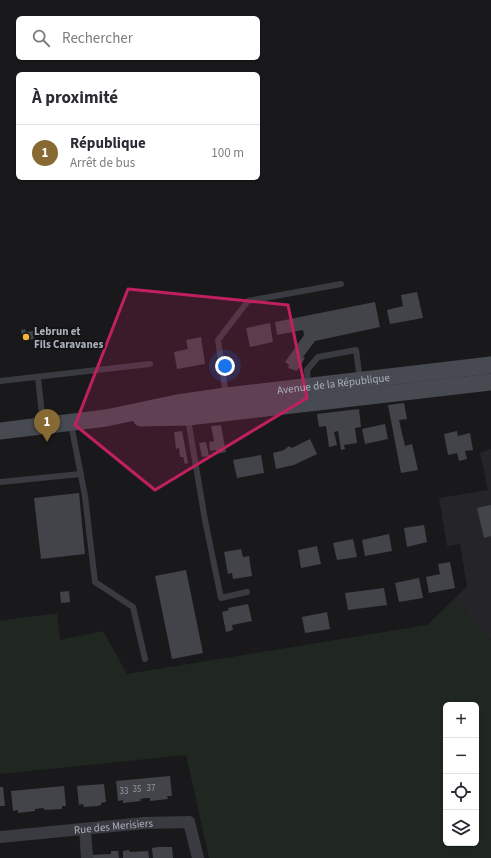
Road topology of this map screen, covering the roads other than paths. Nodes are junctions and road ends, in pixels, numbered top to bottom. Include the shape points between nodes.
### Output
1 (341, 284) dead end
2 (150, 364) dead end
3 (491, 365) edge
4 (38, 376) junction
5 (0, 381) edge
6 (491, 382) edge
7 (361, 389) junction
8 (309, 395) junction
9 (226, 396) junction
10 (181, 413) junction
11 (71, 422) junction
12 (43, 425) junction
13 (0, 431) edge
14 (81, 474) junction
15 (0, 482) edge
16 (247, 592) dead end
17 (145, 659) dead end
18 (85, 829) junction
19 (0, 837) edge
20 (88, 858) edge
21 (198, 858) edge

1 - 9 lane via 248,301 218,340
2 - 4 lane
3 - 7 main road, Avenue de la République
4 - 5 lane
4 - 12 lane
6 - 7 main road, Avenue de la République
7 - 8 main road, Avenue de la République
7 - 8 lane via 356,350 318,357 307,370
8 - 9 main road, Avenue de la République
8 - 10 main road, Avenue de la République
9 - 10 main road, Avenue de la République
10 - 11 main road
10 - 16 lane via 221,598
11 - 12 main road
11 - 14 lane
12 - 13 main road
14 - 15 lane
14 - 17 lane via 96,582 133,608
18 - 19 street, Rue des Merisiers
18 - 20 street
18 - 21 street, Rue des Merisiers via 144,823 189,822

